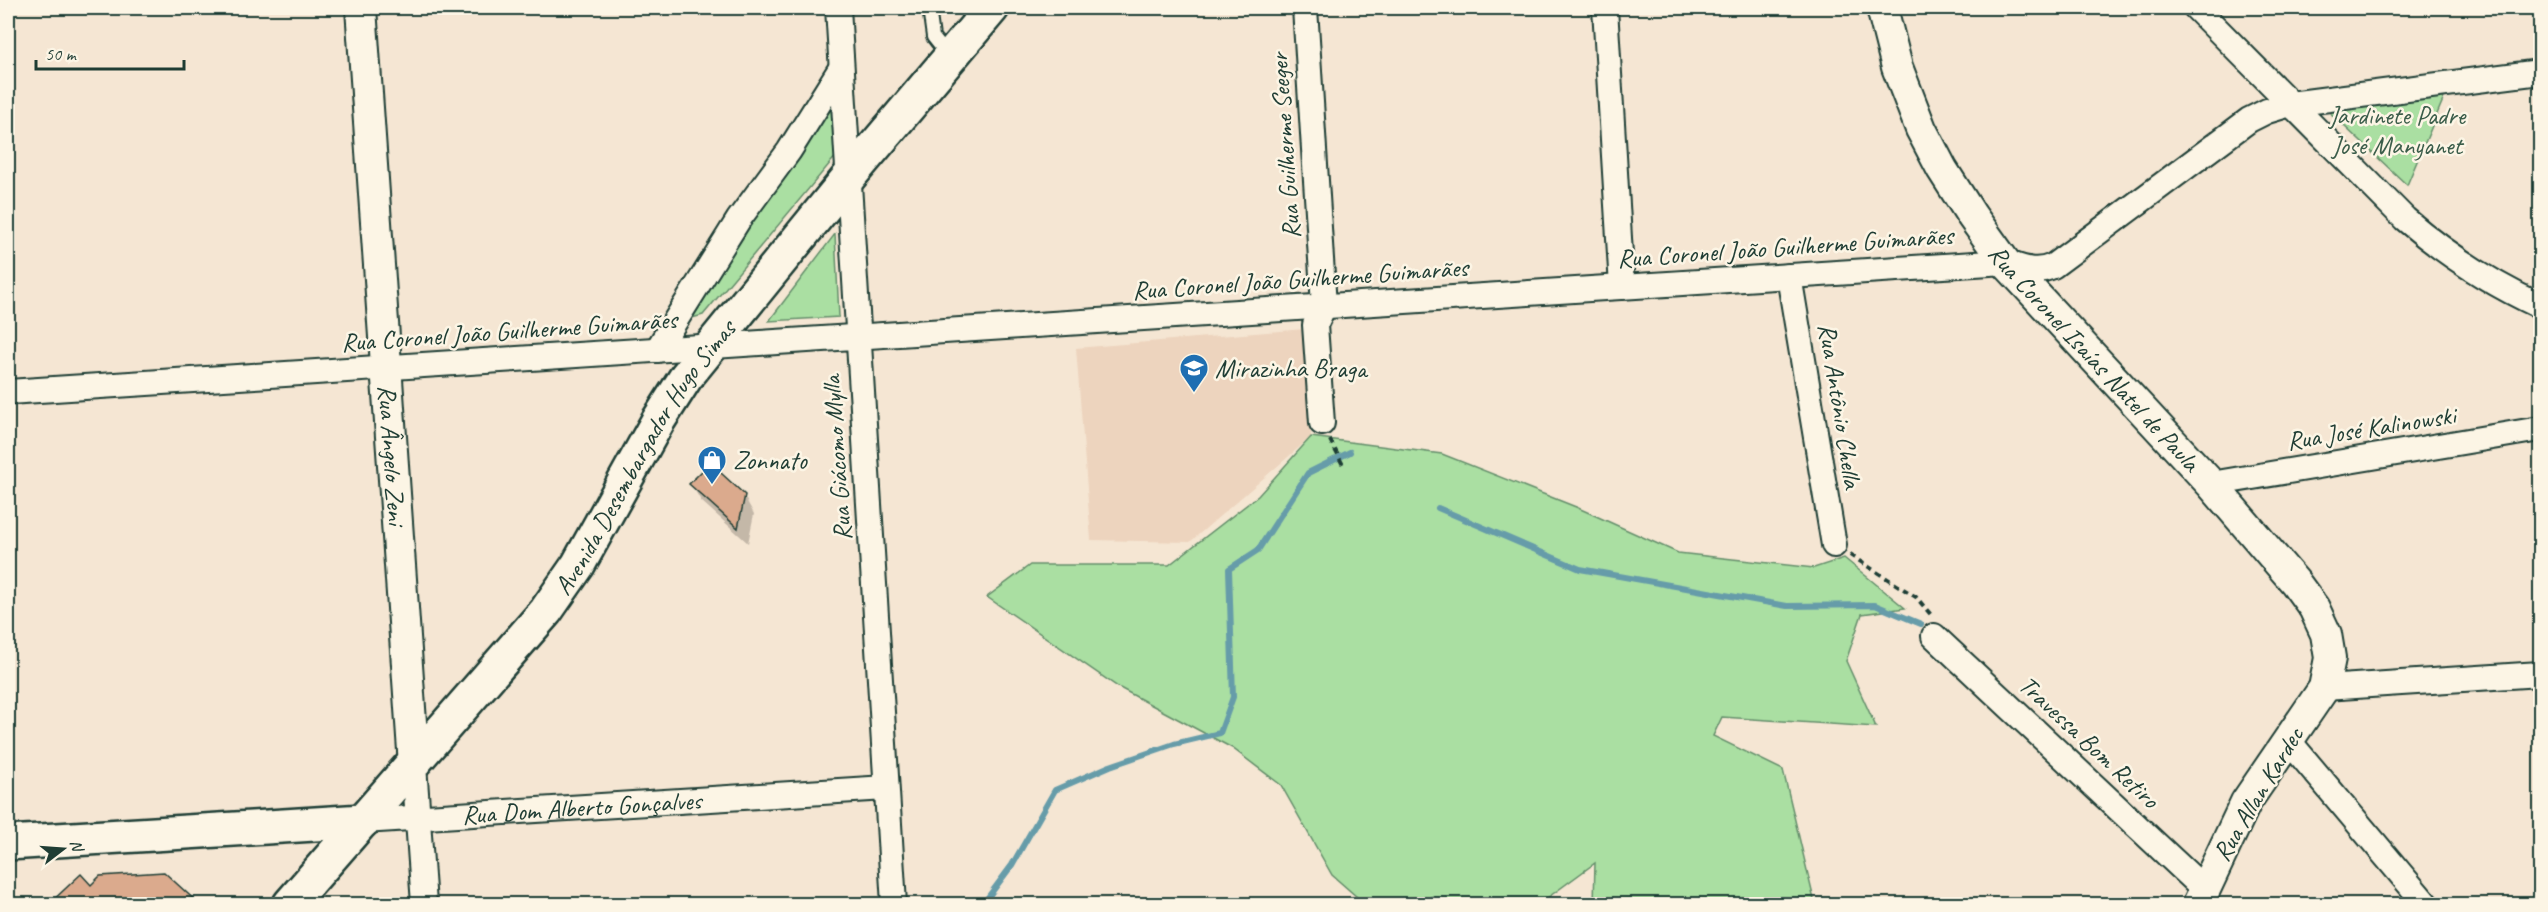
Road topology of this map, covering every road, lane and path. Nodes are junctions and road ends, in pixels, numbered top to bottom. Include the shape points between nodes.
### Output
1 (361, 8) edge
2 (838, 8) edge
3 (929, 8) edge
4 (992, 8) edge
5 (1305, 8) edge
6 (1605, 8) edge
7 (1882, 8) edge
8 (2196, 8) edge
9 (949, 58) junction
10 (841, 68) junction
11 (2541, 72) edge
12 (2290, 104) junction
13 (848, 178) junction
14 (2005, 261) junction
15 (1789, 276) junction
16 (1622, 286) junction
17 (1324, 306) junction
18 (2541, 306) edge
19 (858, 337) junction
20 (709, 346) junction
21 (657, 350) junction
22 (386, 368) junction
23 (8, 392) edge
24 (1322, 423) dead end
25 (2541, 429) edge
26 (2211, 484) junction
27 (1834, 545) joint
28 (1934, 636) joint
29 (2541, 674) edge
30 (2324, 688) junction
31 (2288, 741) junction
32 (414, 765) junction
33 (886, 788) junction
34 (418, 817) junction
35 (363, 821) junction
36 (276, 826) junction
37 (8, 843) edge
38 (314, 877) junction
39 (2201, 897) edge
40 (290, 904) edge
41 (424, 904) edge
42 (894, 904) edge
43 (2426, 904) edge

1 - 22 street, Rua Ângelo Zeni
2 - 10 street, Rua Giácomo Mylla
3 - 9 lane via 933,37
4 - 9 main road, Avenida Desembargador Hugo Simas
5 - 17 street, Rua Guilherme Seeger
6 - 16 street
7 - 14 street, Rua Coronel Isaías Natel de Paula via 1897,67 1922,129 1942,169
8 - 12 street
9 - 13 main road, Avenida Desembargador Hugo Simas
10 - 13 street, Rua Giácomo Mylla
10 - 21 street
11 - 12 street, Rua Coronel João Guilherme Guimarães
12 - 14 street, Rua Coronel João Guilherme Guimarães via 2249,120 2053,266 2033,271
12 - 18 street via 2370,186 2438,247 2470,270
13 - 19 street, Rua Giácomo Mylla
13 - 20 main road, Avenida Desembargador Hugo Simas
14 - 15 street, Rua Coronel João Guilherme Guimarães
14 - 26 street, Rua Coronel Isaías Natel de Paula
15 - 16 street, Rua Coronel João Guilherme Guimarães
15 - 27 street, Rua Antônio Chella
16 - 17 street, Rua Coronel João Guilherme Guimarães
17 - 19 street, Rua Coronel João Guilherme Guimarães
17 - 24 street, Rua Guilherme Seeger via 1316,324
19 - 20 street, Rua Coronel João Guilherme Guimarães
19 - 33 street, Rua Giácomo Mylla
20 - 21 street, Rua Coronel João Guilherme Guimarães
20 - 32 main road, Avenida Desembargador Hugo Simas via 658,421 565,586
21 - 22 street, Rua Coronel João Guilherme Guimarães
22 - 23 street, Rua Coronel João Guilherme Guimarães
22 - 32 street, Rua Ângelo Zeni
25 - 26 street, Rua José Kalinowski
26 - 30 street, Rua Coronel Isaías Natel de Paula via 2314,608 2326,634 2330,658
27 - 28 path via 1916,597 1929,610
28 - 39 street, Travessa Bom Retiro
29 - 30 street
30 - 31 street, Rua Allan Kardec
31 - 39 street, Rua Allan Kardec via 2246,802
31 - 43 street
32 - 34 street, Rua Ângelo Zeni
32 - 35 main road, Avenida Desembargador Hugo Simas
33 - 34 street, Rua Dom Alberto Gonçalves
33 - 42 street, Rua Giácomo Mylla
34 - 35 street, Rua Dom Alberto Gonçalves
34 - 41 street, Rua Ângelo Zeni
35 - 36 main road, Rua Dom Alberto Gonçalves
35 - 38 main road, Avenida Desembargador Hugo Simas
36 - 37 main road, Rua Dom Alberto Gonçalves
36 - 38 main road via 301,850
38 - 40 main road, Avenida Desembargador Hugo Simas

